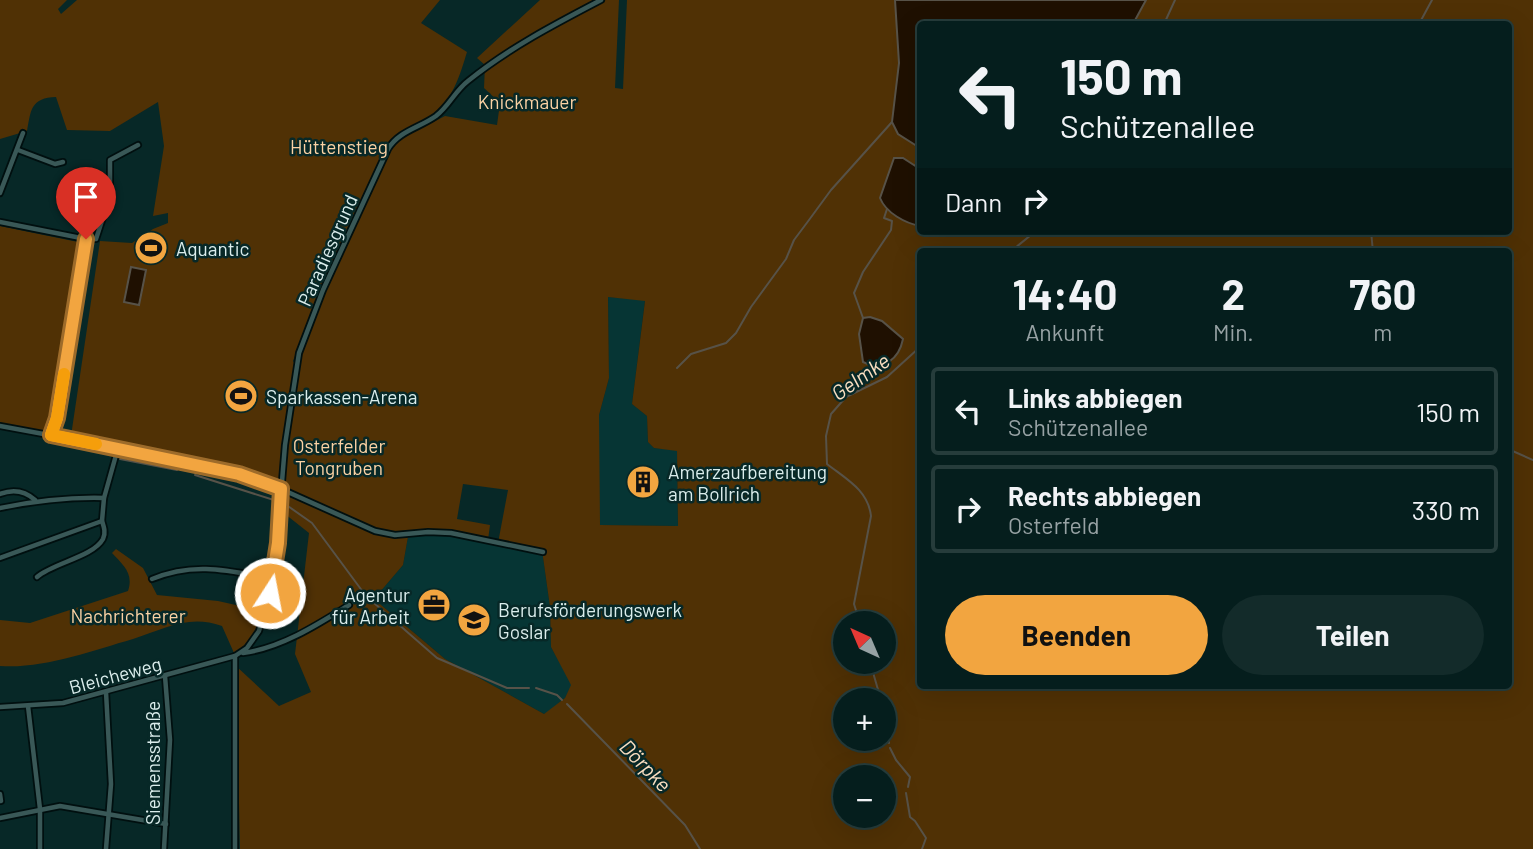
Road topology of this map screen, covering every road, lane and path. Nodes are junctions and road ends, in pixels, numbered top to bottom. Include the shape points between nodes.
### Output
1 (601, 0) edge
2 (23, 133) dead end
3 (138, 145) dead end
4 (18, 150) junction
5 (63, 162) dead end
6 (0, 193) edge
7 (0, 222) edge
8 (86, 239) junction
9 (0, 426) edge
10 (51, 435) junction
11 (118, 448) junction
12 (281, 489) junction
13 (0, 494) edge
14 (104, 498) junction
15 (36, 501) junction
16 (0, 508) edge
17 (102, 521) junction
18 (543, 552) dead end
19 (0, 558) edge
20 (37, 577) dead end
21 (152, 579) dead end
22 (274, 579) junction
23 (349, 605) dead end
24 (242, 653) junction
25 (235, 656) junction
26 (165, 676) junction
27 (106, 692) junction
28 (27, 706) junction
29 (0, 707) edge
30 (0, 794) edge
31 (1, 801) edge
32 (40, 808) junction
33 (110, 814) junction
34 (0, 818) edge
35 (166, 824) junction
36 (40, 849) edge
37 (106, 849) edge
38 (164, 849) edge
39 (235, 849) edge

1 - 12 street, Paradiesgrund via 537,34 483,71 462,86 438,115 400,135 388,149 302,344
2 - 4 street
3 - 8 street via 110,160 110,196 99,237
4 - 5 street via 55,164
4 - 6 street
7 - 8 street
8 - 10 street
9 - 10 street
10 - 11 street
11 - 12 street via 239,474
11 - 14 street
12 - 18 street via 389,535 451,533
12 - 22 street, Paradiesgrund
13 - 15 street via 16,491
14 - 15 street
14 - 17 street
15 - 16 street
17 - 19 street
17 - 20 street via 104,534 99,543
21 - 22 street via 200,568
22 - 24 street, Paradiesgrund via 259,631
23 - 24 street via 307,630
24 - 25 street, Bleicheweg
25 - 26 street, Bleicheweg
25 - 39 street
26 - 27 street, Bleicheweg
26 - 35 street, Siemensstraße via 170,740
27 - 28 street, Bleicheweg
27 - 33 street
28 - 29 street, Bleicheweg
28 - 32 street
30 - 31 street
32 - 33 street via 60,806
32 - 34 street
32 - 36 street
33 - 35 street
33 - 37 street
35 - 38 street, Siemensstraße

